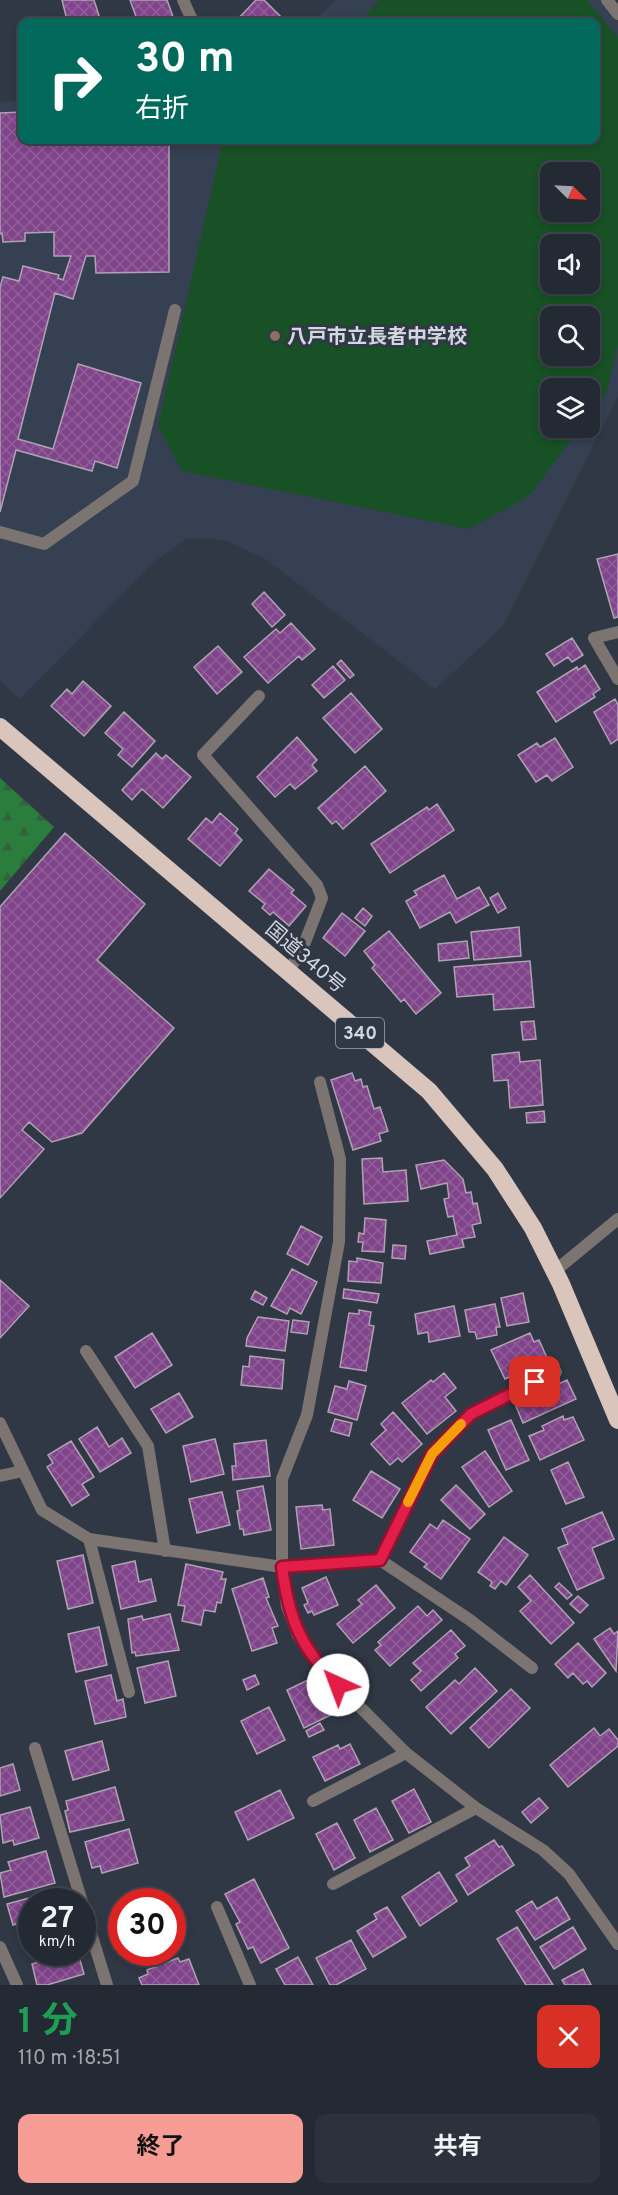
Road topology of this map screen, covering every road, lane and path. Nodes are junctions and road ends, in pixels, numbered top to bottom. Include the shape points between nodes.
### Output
1 (183, 0) edge
2 (607, 0) edge
3 (618, 14) edge
4 (191, 18) edge
5 (175, 310) dead end
6 (0, 532) edge
7 (618, 632) edge
8 (618, 679) edge
9 (259, 696) dead end
10 (0, 727) edge
11 (287, 971) junction
12 (320, 1082) dead end
13 (618, 1220) edge
14 (555, 1272) junction
15 (86, 1351) dead end
16 (556, 1372) dead end
17 (618, 1420) edge
18 (0, 1423) edge
19 (23, 1471) junction
20 (0, 1476) edge
21 (89, 1539) junction
22 (165, 1551) junction
23 (380, 1560) junction
24 (282, 1567) junction
25 (532, 1668) dead end
26 (129, 1692) dead end
27 (35, 1748) dead end
28 (406, 1753) junction
29 (313, 1801) dead end
30 (476, 1808) junction
31 (333, 1884) dead end
32 (77, 1888) edge
33 (217, 1907) dead end
34 (618, 1944) edge
35 (0, 1947) edge
36 (96, 1949) edge
37 (17, 1985) edge
38 (107, 1985) edge
39 (250, 1985) edge

1 - 4 street
2 - 3 street
5 - 6 street via 133,481 44,544
7 - 8 street via 594,638
9 - 11 street via 202,755 317,885 322,898 300,955
10 - 11 highway, 国道340号 / 340
11 - 14 highway, 国道340号 / 340 via 429,1091 495,1169 533,1228
12 - 24 street via 340,1159 339,1242 307,1415 282,1479
13 - 14 street
14 - 17 highway, 国道340号 / 340
15 - 22 street via 148,1446
16 - 23 street via 471,1414 432,1454
18 - 19 street
19 - 20 street
19 - 21 street via 42,1510
21 - 22 street
21 - 26 street
22 - 24 street
23 - 24 street
23 - 25 street via 470,1620
24 - 28 street via 287,1606 298,1635 321,1668
27 - 32 street
28 - 29 street
28 - 30 street
30 - 31 street
30 - 34 street via 543,1850 569,1874
33 - 39 street
35 - 37 street
36 - 38 street

